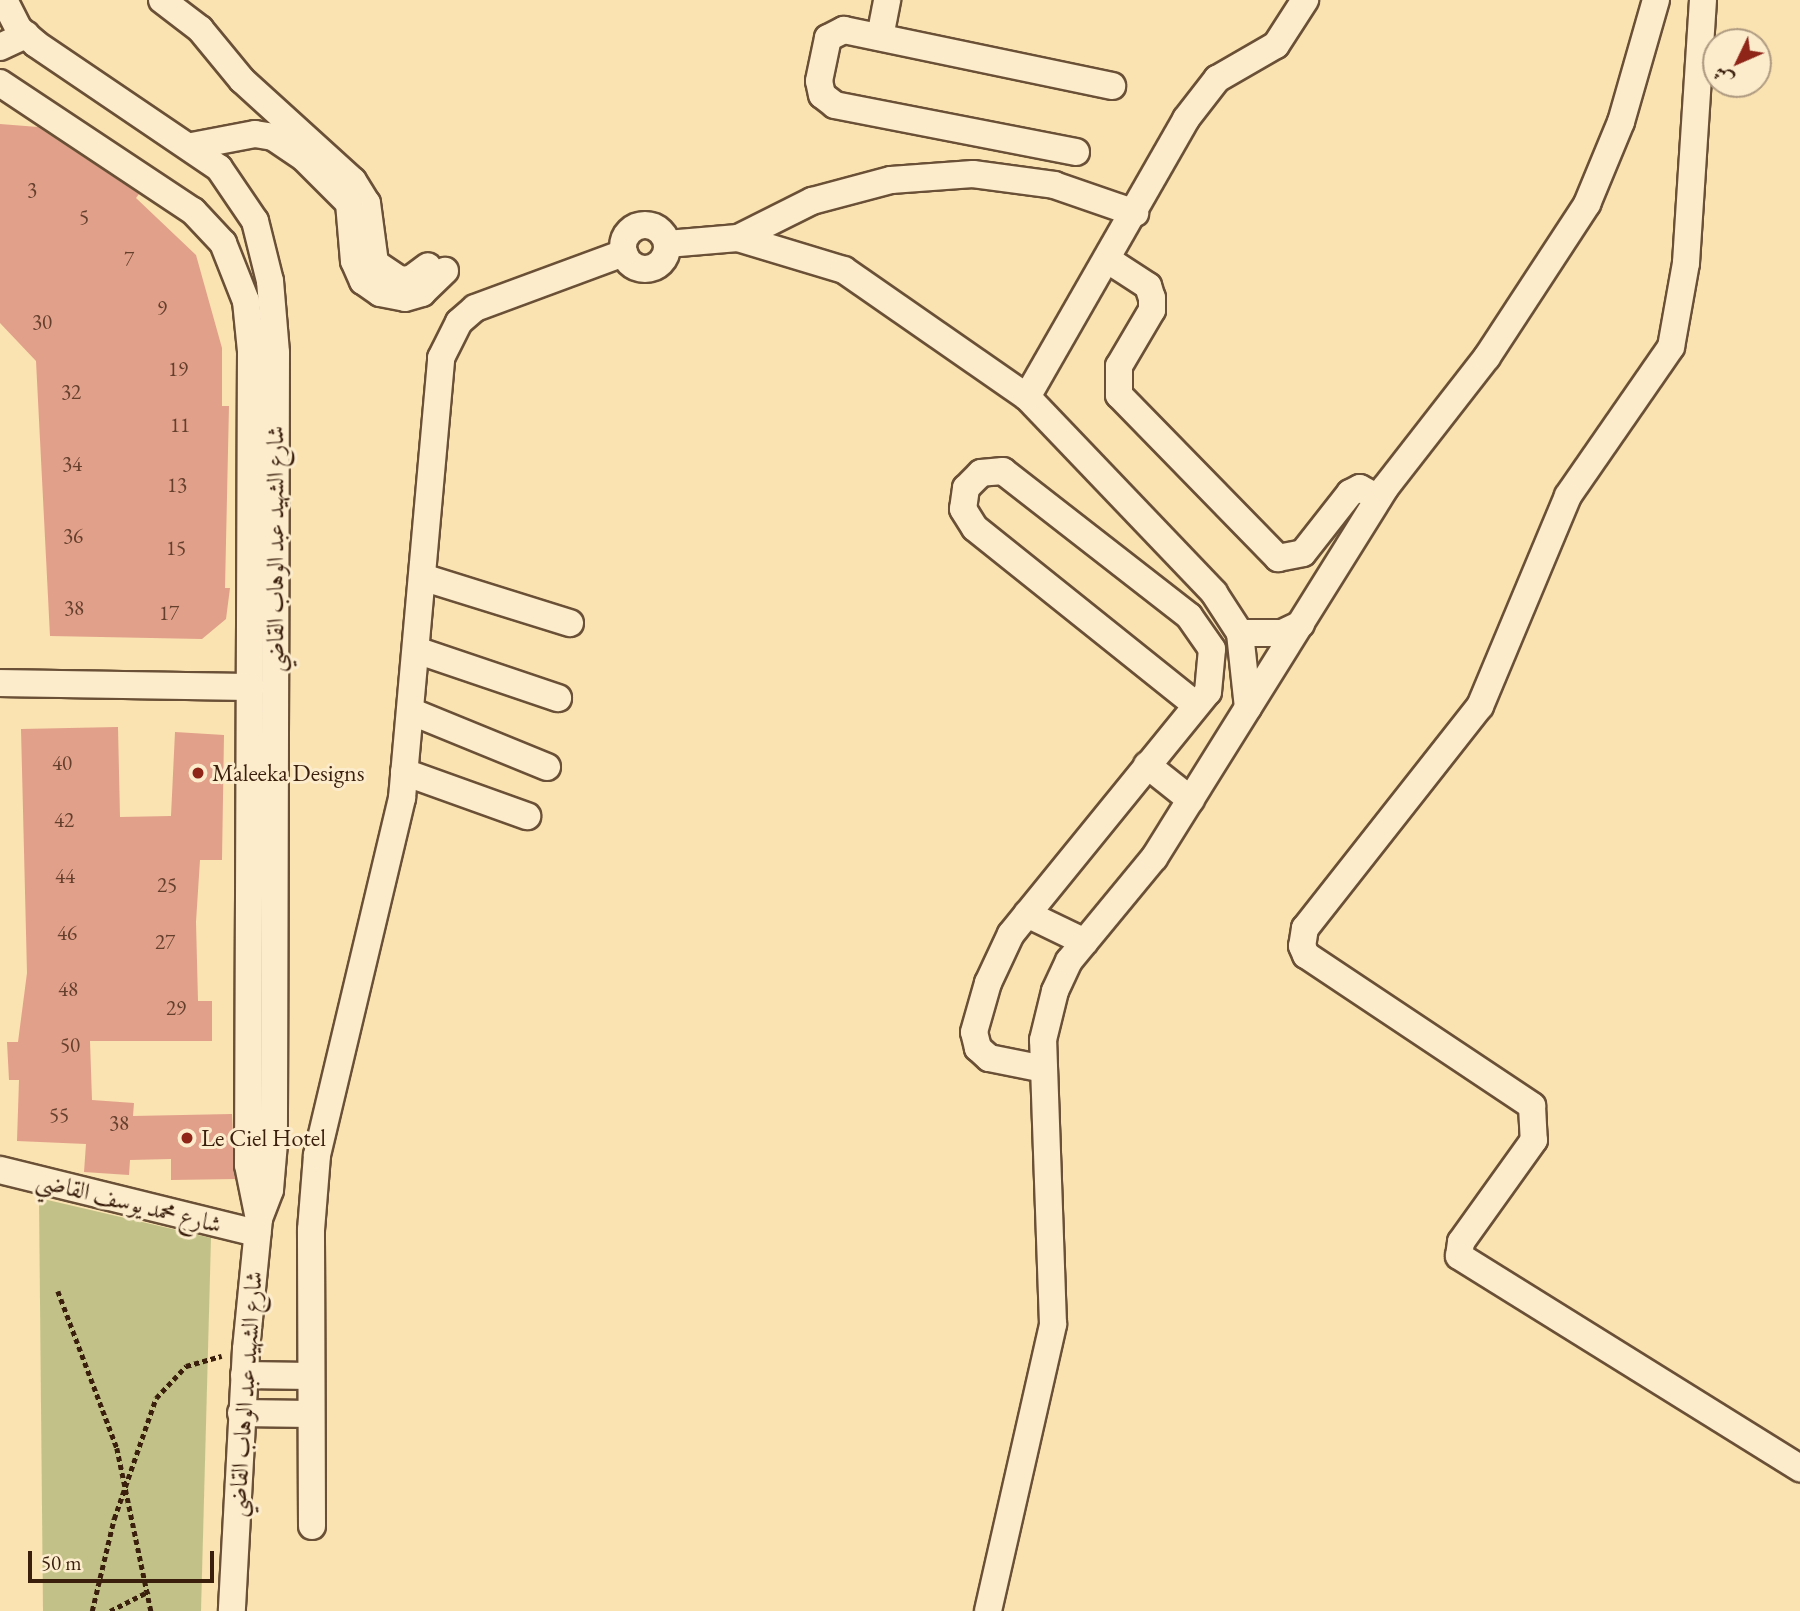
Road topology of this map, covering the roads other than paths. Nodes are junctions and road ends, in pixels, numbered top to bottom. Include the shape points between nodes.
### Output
1 (162, 0) edge
2 (887, 0) edge
3 (1305, 0) edge
4 (1656, 0) edge
5 (1703, 0) edge
6 (10, 3) edge
7 (26, 35) junction
8 (880, 37) junction
9 (0, 47) edge
10 (0, 83) edge
11 (1112, 86) dead end
12 (192, 146) junction
13 (1076, 152) dead end
14 (1135, 213) junction
15 (738, 238) junction
16 (1108, 260) junction
17 (1027, 397) junction
18 (1378, 498) junction
19 (422, 577) junction
20 (570, 623) dead end
21 (1301, 624) junction
22 (1240, 633) junction
23 (416, 650) junction
24 (0, 683) edge
25 (251, 687) junction
26 (558, 698) dead end
27 (1196, 705) junction
28 (1248, 708) junction
29 (410, 711) junction
30 (1147, 765) junction
31 (547, 767) dead end
32 (404, 772) junction
33 (1191, 800) junction
34 (527, 816) dead end
35 (1027, 914) junction
36 (1085, 942) junction
37 (1044, 1069) junction
38 (0, 1170) edge
39 (258, 1226) junction
40 (244, 1375) junction
41 (311, 1376) junction
42 (241, 1413) junction
43 (312, 1414) junction
44 (1800, 1468) edge
45 (312, 1526) dead end
46 (232, 1611) edge
47 (988, 1611) edge

1 - 12 street via 200,29 242,80 353,181 367,203 375,263 400,280 437,268 422,293 405,298 380,293 363,281 354,261 349,203 304,158 273,137 255,134
2 - 8 street
3 - 14 street via 1276,45 1217,79 1186,119
4 - 18 street via 1621,122 1587,204 1487,357
5 - 44 street via 1686,263 1671,347 1568,496 1480,706 1305,928 1302,946 1306,955 1532,1106 1534,1140 1461,1242 1460,1256
6 - 7 street, شارع الشهيد عبد الوهاب القاضي
7 - 9 street
7 - 12 street, شارع الشهيد عبد الوهاب القاضي
8 - 11 street
8 - 13 street via 845,30 828,38 818,81 828,101
10 - 25 street, شارع الشهيد عبد الوهاب القاضي via 193,211 235,265 251,351
12 - 39 street, شارع الشهيد عبد الوهاب القاضي via 219,168 255,221 265,250 276,353 274,1143 270,1190
14 - 15 street via 1054,185 973,174 891,180 838,194
14 - 16 street
15 - 17 street via 844,270
15 - 19 street via 667,244 653,226 637,226 625,237 624,253 484,303 459,322 441,358
16 - 17 street
16 - 18 street via 1148,286 1152,299 1152,310 1119,366 1119,395 1278,558 1289,560 1303,553 1350,493 1360,488
17 - 22 street via 1214,593
18 - 21 street
19 - 20 street
19 - 23 street
21 - 22 street via 1272,634
21 - 28 street
22 - 28 street
23 - 26 street
23 - 29 street
24 - 25 street
25 - 39 street, شارع الشهيد عبد الوهاب القاضي via 248,1166
27 - 27 street via 1208,692 1212,649 1189,616 1003,471 982,473 966,488 963,509 975,528
27 - 30 street
28 - 33 street
29 - 31 street
29 - 32 street
30 - 33 street
30 - 35 street
32 - 34 street
32 - 41 street via 317,1155
33 - 36 street via 1154,858
35 - 36 street
35 - 37 street via 988,983 974,1032 978,1048 989,1058
36 - 37 street via 1055,991 1043,1040
37 - 47 street via 1053,1324
38 - 39 street, شارع محمد يوسف القاضي
39 - 40 street, شارع الشهيد عبد الوهاب القاضي
40 - 41 street
40 - 42 street, شارع الشهيد عبد الوهاب القاضي
41 - 43 street
42 - 43 street
42 - 46 street, شارع الشهيد عبد الوهاب القاضي
43 - 45 street

